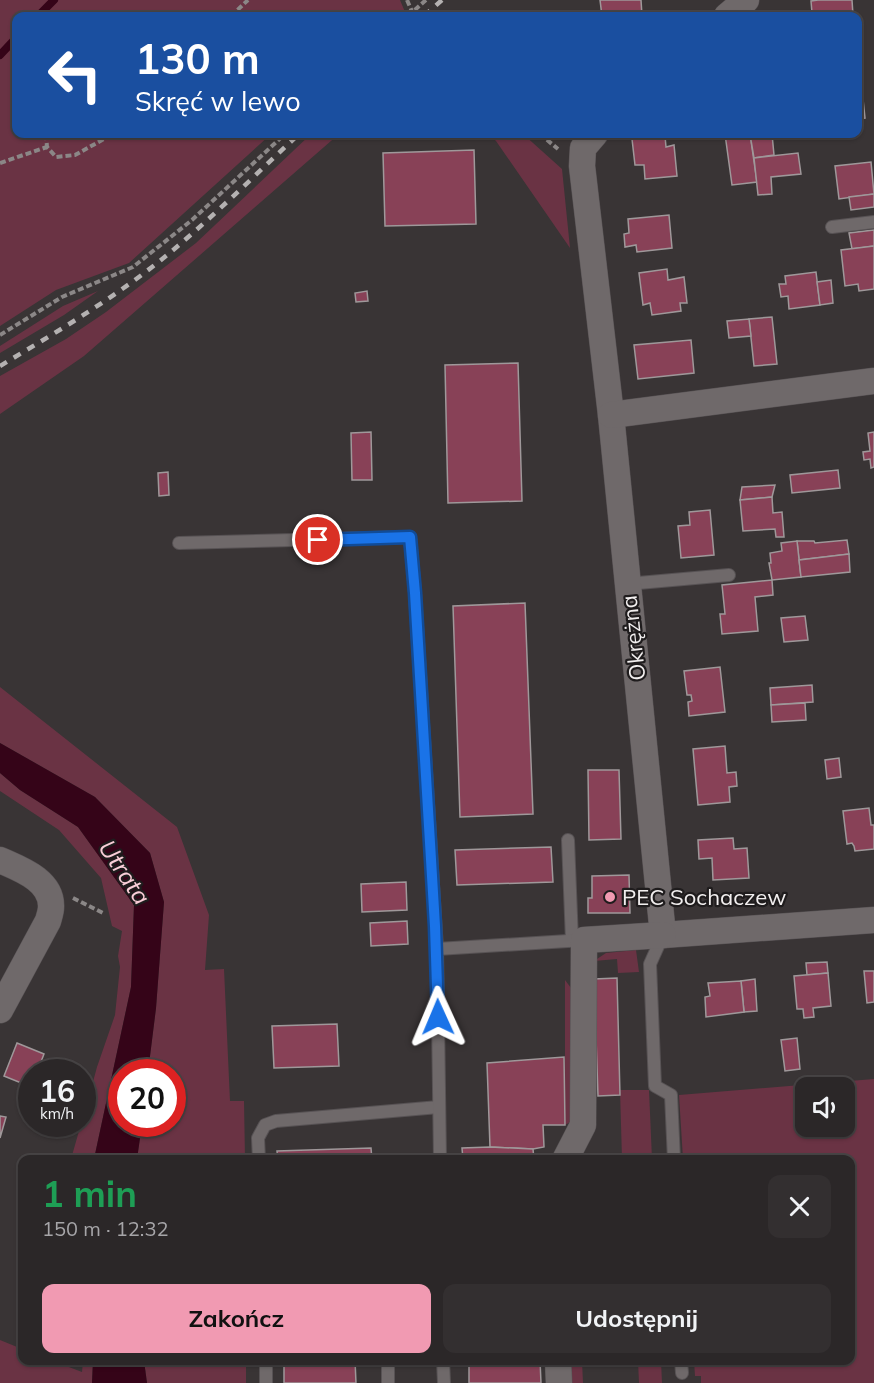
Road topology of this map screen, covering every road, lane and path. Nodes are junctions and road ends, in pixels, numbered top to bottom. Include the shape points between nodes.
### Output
1 (248, 0) edge
2 (426, 0) edge
3 (746, 0) edge
4 (235, 12) edge
5 (414, 12) edge
6 (732, 12) edge
7 (46, 138) edge
8 (105, 138) edge
9 (281, 138) edge
10 (591, 138) edge
11 (46, 147) junction
12 (0, 163) edge
13 (874, 222) edge
14 (832, 227) dead end
15 (0, 335) edge
16 (874, 381) edge
17 (611, 415) junction
18 (179, 543) dead end
19 (729, 575) dead end
20 (627, 584) junction
21 (568, 840) dead end
22 (0, 860) edge
23 (874, 920) edge
24 (663, 935) junction
25 (578, 941) junction
26 (437, 949) junction
27 (0, 1010) edge
28 (440, 1107) junction
29 (259, 1155) edge
30 (440, 1155) edge
31 (568, 1155) edge
32 (674, 1155) edge
33 (266, 1365) edge
34 (388, 1365) edge
35 (443, 1365) edge
36 (558, 1365) edge
37 (266, 1383) edge
38 (388, 1383) edge
39 (444, 1383) edge
40 (559, 1383) edge

1 - 4 path
2 - 5 path
3 - 6 street
7 - 11 path
8 - 11 path via 75,155 57,157
9 - 15 path via 192,220 133,267 62,297
10 - 17 street, Okrężna via 583,148 582,166
11 - 12 path
13 - 14 lane
16 - 17 street
17 - 20 street, Okrężna
18 - 26 lane via 410,537
19 - 20 lane
20 - 24 street, Okrężna
21 - 25 lane
22 - 27 street via 36,878 45,888 51,905 48,921
23 - 24 street
24 - 25 street
24 - 32 lane via 650,964 655,1086 671,1095
25 - 26 lane
25 - 31 street via 583,1125
26 - 28 lane
28 - 29 lane via 276,1121 265,1125 258,1138
28 - 30 lane
33 - 37 lane
34 - 38 lane
35 - 39 lane
36 - 40 street

